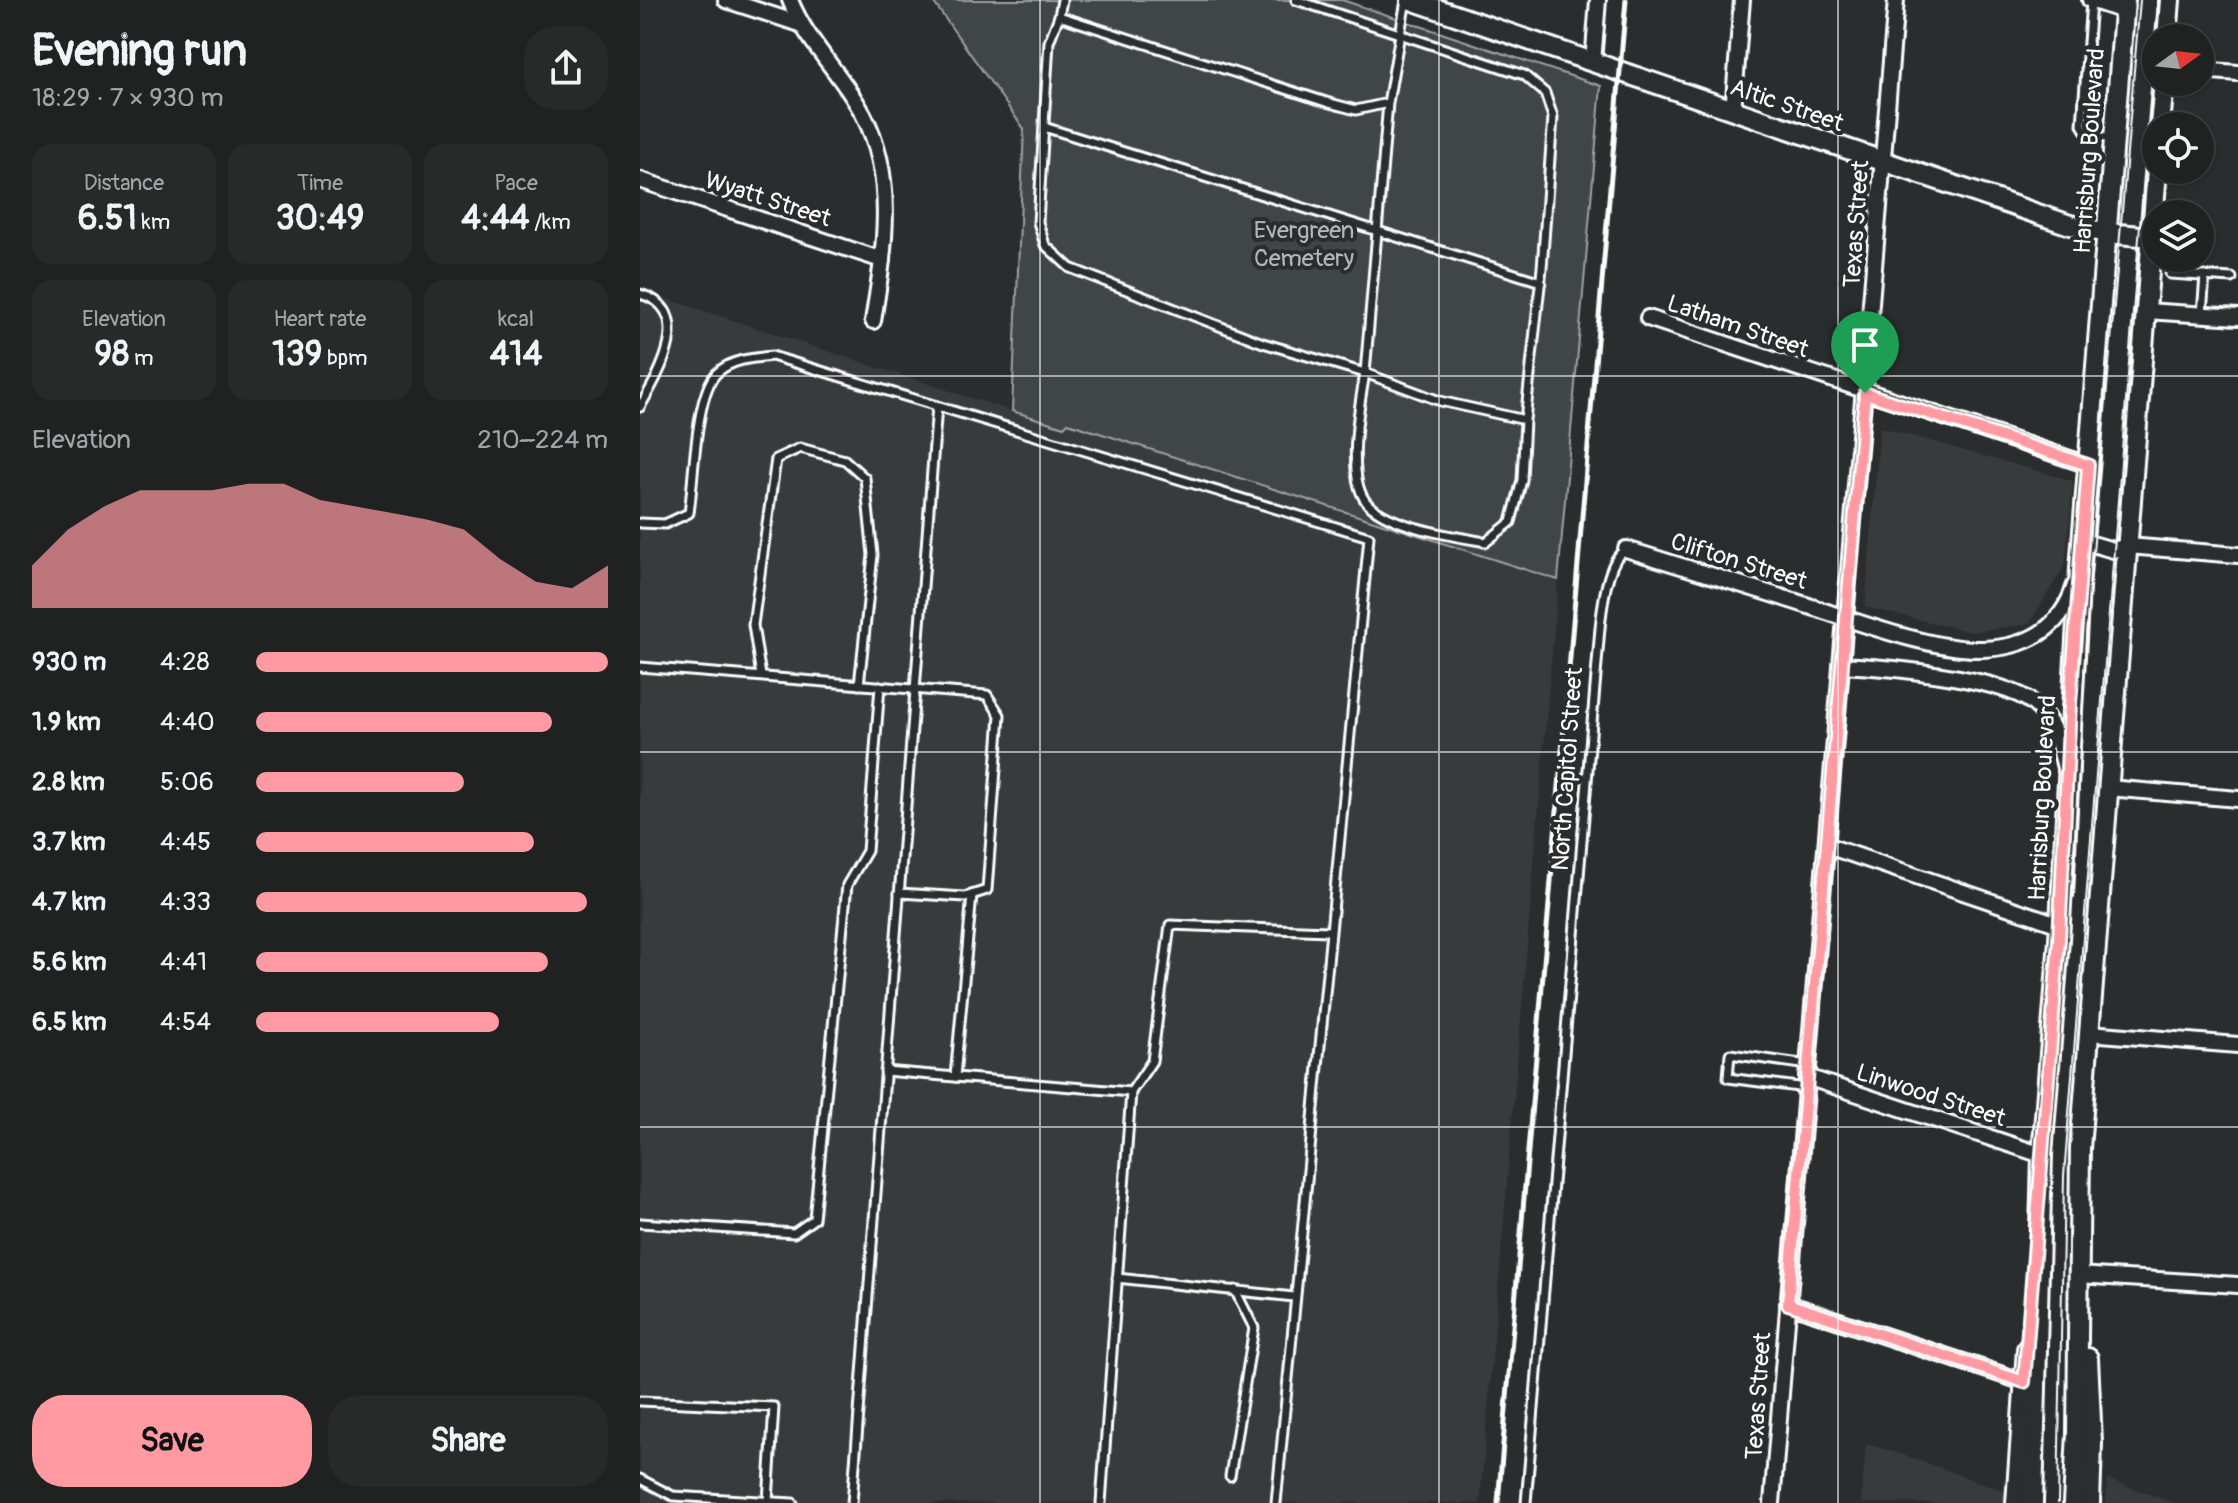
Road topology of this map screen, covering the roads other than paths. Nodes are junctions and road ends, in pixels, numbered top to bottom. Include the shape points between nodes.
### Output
1 (726, 0) edge
2 (790, 0) edge
3 (1062, 0) edge
4 (1296, 0) edge
5 (1409, 0) edge
6 (1598, 0) edge
7 (1742, 0) edge
8 (1896, 0) edge
9 (2091, 0) edge
10 (2170, 0) edge
11 (2124, 6) edge
12 (1059, 16) junction
13 (800, 24) junction
14 (2168, 24) edge
15 (1400, 35) junction
16 (1593, 63) junction
17 (2214, 71) edge
18 (2238, 73) edge
19 (1388, 103) junction
20 (1733, 111) junction
21 (1044, 127) junction
22 (2114, 140) junction
23 (1883, 163) junction
24 (640, 180) edge
25 (1379, 232) junction
26 (2107, 233) junction
27 (2142, 236) edge
28 (882, 260) junction
29 (2149, 272) edge
30 (2170, 274) dead end
31 (2205, 276) junction
32 (2232, 278) dead end
33 (1541, 282) junction
34 (640, 294) edge
35 (2146, 311) junction
36 (2202, 315) junction
37 (2238, 317) edge
38 (1648, 318) dead end
39 (873, 321) dead end
40 (1365, 373) junction
41 (1865, 393) junction
42 (937, 406) junction
43 (640, 407) edge
44 (1525, 420) junction
45 (2088, 465) junction
46 (640, 523) edge
47 (2082, 541) junction
48 (2128, 546) junction
49 (1626, 549) joint
50 (2238, 555) edge
51 (2080, 569) junction
52 (1845, 618) junction
53 (1841, 665) junction
54 (640, 667) edge
55 (761, 676) junction
56 (859, 685) junction
57 (880, 686) junction
58 (915, 687) junction
59 (2067, 774) junction
60 (2108, 788) junction
61 (2238, 799) edge
62 (1828, 846) junction
63 (899, 893) junction
64 (972, 895) junction
65 (2060, 925) junction
66 (1329, 931) junction
67 (2089, 1033) junction
68 (2238, 1045) edge
69 (885, 1071) junction
70 (1807, 1076) junction
71 (955, 1077) junction
72 (1131, 1092) junction
73 (2042, 1155) junction
74 (640, 1223) edge
75 (2078, 1275) junction
76 (1117, 1278) junction
77 (2238, 1285) edge
78 (1235, 1290) junction
79 (1294, 1297) junction
80 (1788, 1304) junction
81 (2024, 1382) junction
82 (640, 1401) edge
83 (1230, 1476) dead end
84 (640, 1479) edge
85 (719, 1496) junction
86 (768, 1501) junction
87 (726, 1503) edge
88 (793, 1503) edge
89 (852, 1503) edge
90 (1101, 1503) edge
91 (1276, 1503) edge
92 (1526, 1503) edge
93 (1772, 1503) edge
94 (2016, 1503) edge
95 (2033, 1503) edge
96 (2073, 1503) edge
97 (2090, 1503) edge

1 - 13 street
2 - 13 street
3 - 12 lane
4 - 15 lane
5 - 15 lane
5 - 16 main road, Altic Street
6 - 16 street
7 - 20 street
8 - 23 street, Texas Street
9 - 11 street
9 - 22 lane via 2082,125 2088,135
10 - 14 main road
11 - 22 main road, Harrisburg Boulevard
12 - 19 lane via 1356,110
12 - 21 lane via 1049,42
13 - 28 street via 864,115 886,183
15 - 19 lane
15 - 33 lane via 1524,75 1545,93 1553,117
16 - 20 main road, Altic Street
17 - 18 street
19 - 25 lane
20 - 23 main road, Altic Street
21 - 25 lane
21 - 40 lane via 1038,222 1045,245 1070,268 1263,343
22 - 26 main road, Harrisburg Boulevard
23 - 26 main road, Altic Street
23 - 41 street, Texas Street
24 - 28 street, Wyatt Street
25 - 33 lane
25 - 40 lane
26 - 27 main road, Altic Street
26 - 45 main road, Harrisburg Boulevard
28 - 39 street
29 - 35 main road
30 - 31 lane
31 - 32 lane
31 - 36 lane
33 - 44 lane
34 - 43 lane via 656,298 665,310 671,336 661,370
35 - 36 street
35 - 48 main road
36 - 37 street
38 - 41 street, Latham Street
40 - 44 lane via 1440,401
40 - 44 lane via 1357,484 1367,504 1438,534 1486,542 1511,522 1522,480
41 - 45 street, Latham Street
41 - 52 street, Texas Street
42 - 46 lane via 772,356 742,359 717,372 704,391 689,513 665,524
42 - 58 lane
42 - 66 lane via 1369,537
45 - 47 main road, Harrisburg Boulevard
47 - 48 street via 2113,550
47 - 51 main road, Harrisburg Boulevard
48 - 50 street
48 - 60 main road
49 - 52 street, Clifton Street
49 - 92 lane, North Capitol Street via 1617,559 1603,604
51 - 52 street, Clifton Street via 2060,618 2020,643 1981,649 1918,639
51 - 59 main road, Harrisburg Boulevard
52 - 53 street, Texas Street
53 - 59 street via 2005,688 2033,703 2056,731
53 - 62 street, Texas Street
54 - 55 lane
55 - 56 lane
55 - 56 lane via 753,625 770,487 776,459 800,448 845,460 865,478 873,555
56 - 57 lane
57 - 58 lane
57 - 74 lane via 867,851 847,885 814,1219 794,1233
58 - 63 lane
58 - 64 lane via 987,695 1000,715 987,890
59 - 65 main road, Harrisburg Boulevard
60 - 61 street
60 - 67 main road
62 - 65 street
62 - 70 street, Texas Street
63 - 64 lane
63 - 69 lane
64 - 71 lane
65 - 73 main road, Harrisburg Boulevard
66 - 72 lane via 1170,925 1152,1061
66 - 79 lane
67 - 68 street
67 - 75 main road
69 - 71 lane
69 - 89 lane
70 - 70 lane via 1730,1054 1728,1078
70 - 73 street, Linwood Street
70 - 80 street, Texas Street
71 - 72 lane
72 - 76 lane
73 - 81 main road
73 - 95 main road, Harrisburg Boulevard
75 - 77 street
75 - 96 main road
75 - 97 main road via 2092,1402
76 - 78 lane
76 - 90 lane
78 - 79 lane
78 - 83 lane via 1254,1328
79 - 91 lane
80 - 81 street
80 - 93 street, Texas Street
81 - 94 main road
82 - 86 lane via 774,1407
84 - 85 lane via 673,1496
85 - 86 lane
85 - 87 lane
86 - 88 lane

